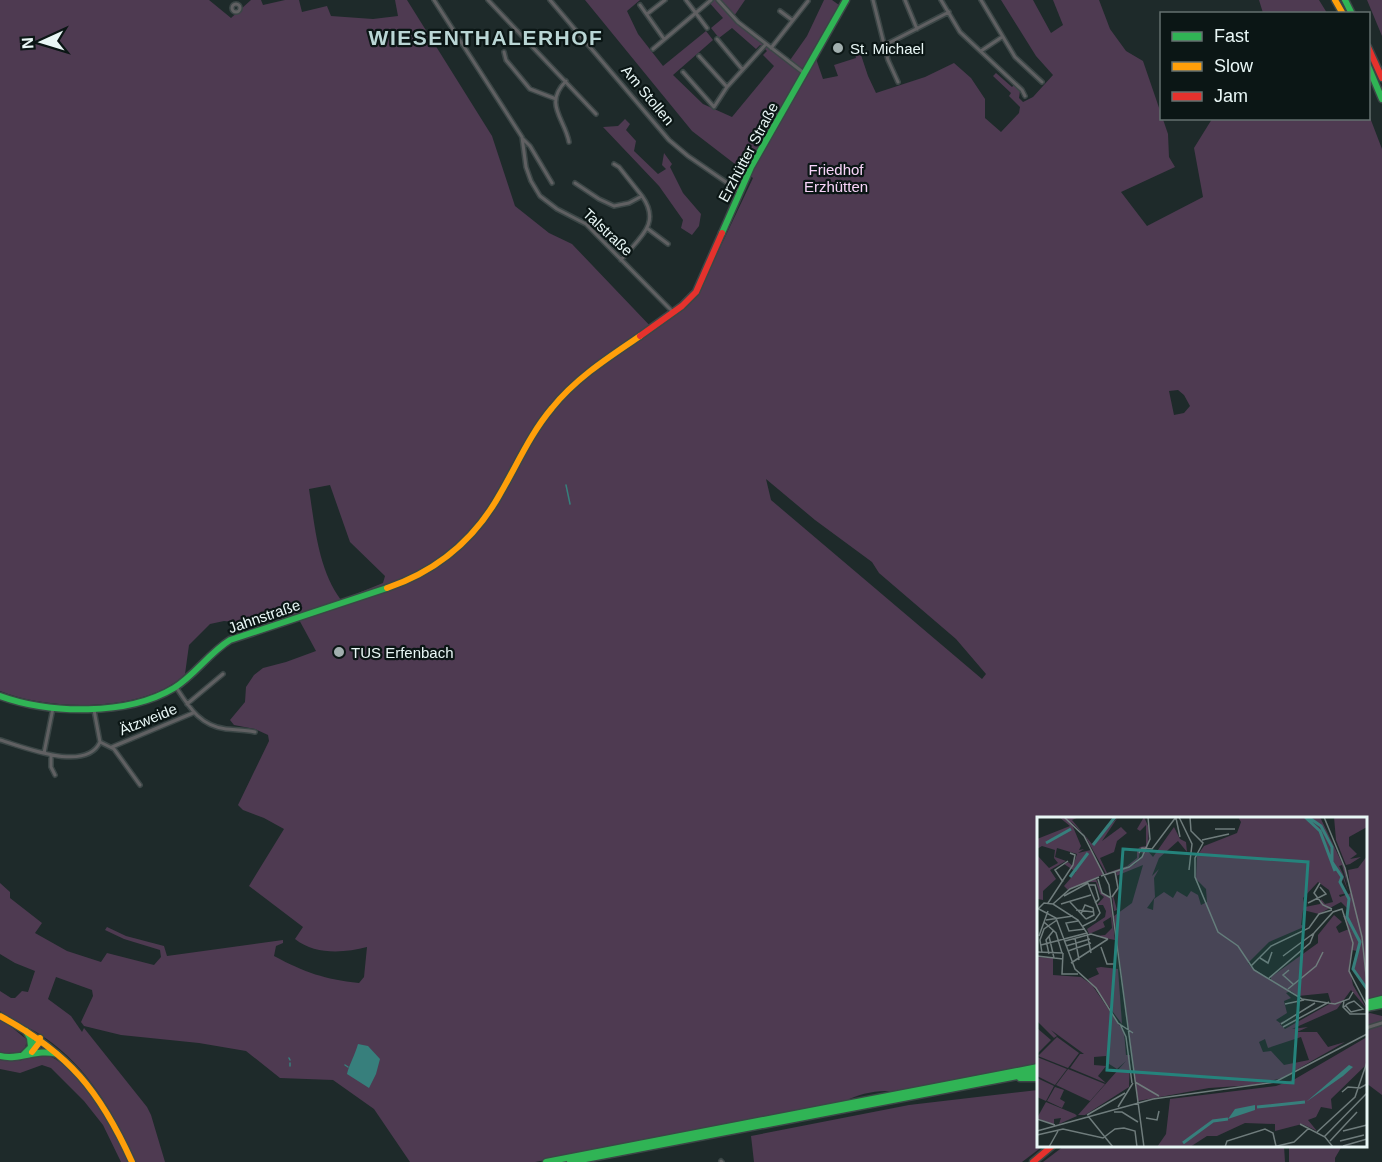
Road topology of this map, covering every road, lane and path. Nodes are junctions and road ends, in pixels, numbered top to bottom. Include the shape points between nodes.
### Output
1 (231, 0) edge
2 (434, 0) edge
3 (488, 0) edge
4 (550, 0) edge
5 (665, 0) edge
6 (686, 0) edge
7 (711, 0) edge
8 (718, 0) edge
9 (846, 0) edge
10 (873, 0) edge
11 (905, 0) edge
12 (941, 0) edge
13 (981, 0) edge
14 (808, 1) edge
15 (235, 4) dead end
16 (640, 5) dead end
17 (780, 11) dead end
18 (949, 12) junction
19 (696, 13) junction
20 (647, 14) junction
21 (792, 20) junction
22 (707, 28) dead end
23 (917, 29) junction
24 (1003, 37) junction
25 (664, 39) junction
26 (717, 39) dead end
27 (766, 44) junction
28 (885, 45) junction
29 (771, 48) junction
30 (653, 49) dead end
31 (981, 51) junction
32 (1370, 51) edge
33 (504, 52) dead end
34 (699, 56) dead end
35 (742, 69) junction
36 (1370, 71) edge
37 (683, 72) dead end
38 (804, 73) junction
39 (1382, 78) edge
40 (566, 81) junction
41 (898, 82) dead end
42 (1042, 82) dead end
43 (727, 87) junction
44 (1024, 96) dead end
45 (556, 99) junction
46 (1382, 99) edge
47 (596, 114) dead end
48 (522, 137) junction
49 (569, 142) dead end
50 (614, 164) dead end
51 (552, 183) dead end
52 (575, 183) dead end
53 (739, 191) junction
54 (642, 196) junction
55 (647, 228) junction
56 (668, 244) dead end
57 (621, 260) junction
58 (673, 312) junction
59 (342, 603) joint
60 (223, 674) dead end
61 (176, 687) junction
62 (0, 696) edge
63 (188, 704) junction
64 (54, 708) junction
65 (94, 710) junction
66 (193, 713) junction
67 (255, 732) dead end
68 (0, 740) edge
69 (100, 742) junction
70 (112, 747) junction
71 (44, 753) junction
72 (51, 755) junction
73 (55, 775) dead end
74 (140, 784) dead end
75 (1382, 999) edge
76 (1367, 1003) edge
77 (1382, 1005) edge
78 (1367, 1008) edge
79 (0, 1016) edge
80 (1382, 1023) edge
81 (1367, 1027) edge
82 (24, 1028) junction
83 (40, 1038) junction
84 (31, 1050) junction
85 (0, 1056) edge
86 (63, 1056) junction
87 (1037, 1067) edge
88 (1037, 1072) edge
89 (1012, 1077) junction
90 (1037, 1078) edge
91 (1051, 1147) edge
92 (571, 1159) edge
93 (132, 1162) edge
94 (546, 1162) edge
95 (1033, 1162) edge

1 - 15 street
2 - 48 street, Talstraße
3 - 40 street
4 - 53 street, Am Stollen via 669,140
5 - 20 street
6 - 19 street
7 - 19 street
8 - 27 street
9 - 38 main road, Erzhütter Straße
10 - 28 street
11 - 23 street
12 - 18 street
13 - 24 street
14 - 21 street
16 - 20 street
17 - 21 street
18 - 23 street
18 - 31 street via 960,32
19 - 22 street
19 - 25 street
20 - 25 street
21 - 29 street
23 - 28 street
24 - 31 street
24 - 42 street via 1015,57
25 - 30 street
26 - 35 street
27 - 29 street
27 - 35 street
28 - 41 street
29 - 38 street
31 - 44 street
32 - 39 main road
33 - 45 street via 524,83
34 - 43 street
35 - 43 street
36 - 46 main road
37 - 43 street via 714,107
38 - 53 main road, Erzhütter Straße
40 - 45 street
40 - 47 street
45 - 49 street via 557,114
48 - 51 street, Talstraße
48 - 57 street, Talstraße via 526,167 540,196 586,224
50 - 54 street
52 - 54 street via 614,206
53 - 58 main road, Erzhütter Straße via 698,288
54 - 55 street via 650,210
55 - 56 street
55 - 57 street
57 - 58 street, Talstraße
58 - 59 main road, Erzhütter Straße via 557,401 531,436 492,508 463,545 412,578
59 - 61 main road, Jahnstraße via 226,642
60 - 63 street, Ätzweide
61 - 63 street, Ätzweide
61 - 65 main road, Jahnstraße via 137,702
62 - 64 main road, Jahnstraße via 20,704
63 - 66 street, Ätzweide
64 - 65 main road, Jahnstraße
64 - 71 street
65 - 69 street
66 - 67 street, Ätzweide via 215,727
66 - 70 street, Ätzweide
68 - 71 street
69 - 70 street
69 - 72 street via 81,756
70 - 74 street
71 - 72 street
72 - 73 street
75 - 76 main road
77 - 78 main road
79 - 82 main road
80 - 81 street
82 - 83 main road
82 - 84 main road
83 - 84 main road
83 - 86 main road
84 - 85 main road via 18,1058
84 - 86 main road
86 - 93 main road via 104,1104
87 - 92 main road
88 - 89 main road
89 - 90 main road
89 - 92 main road
91 - 95 main road
92 - 94 main road

